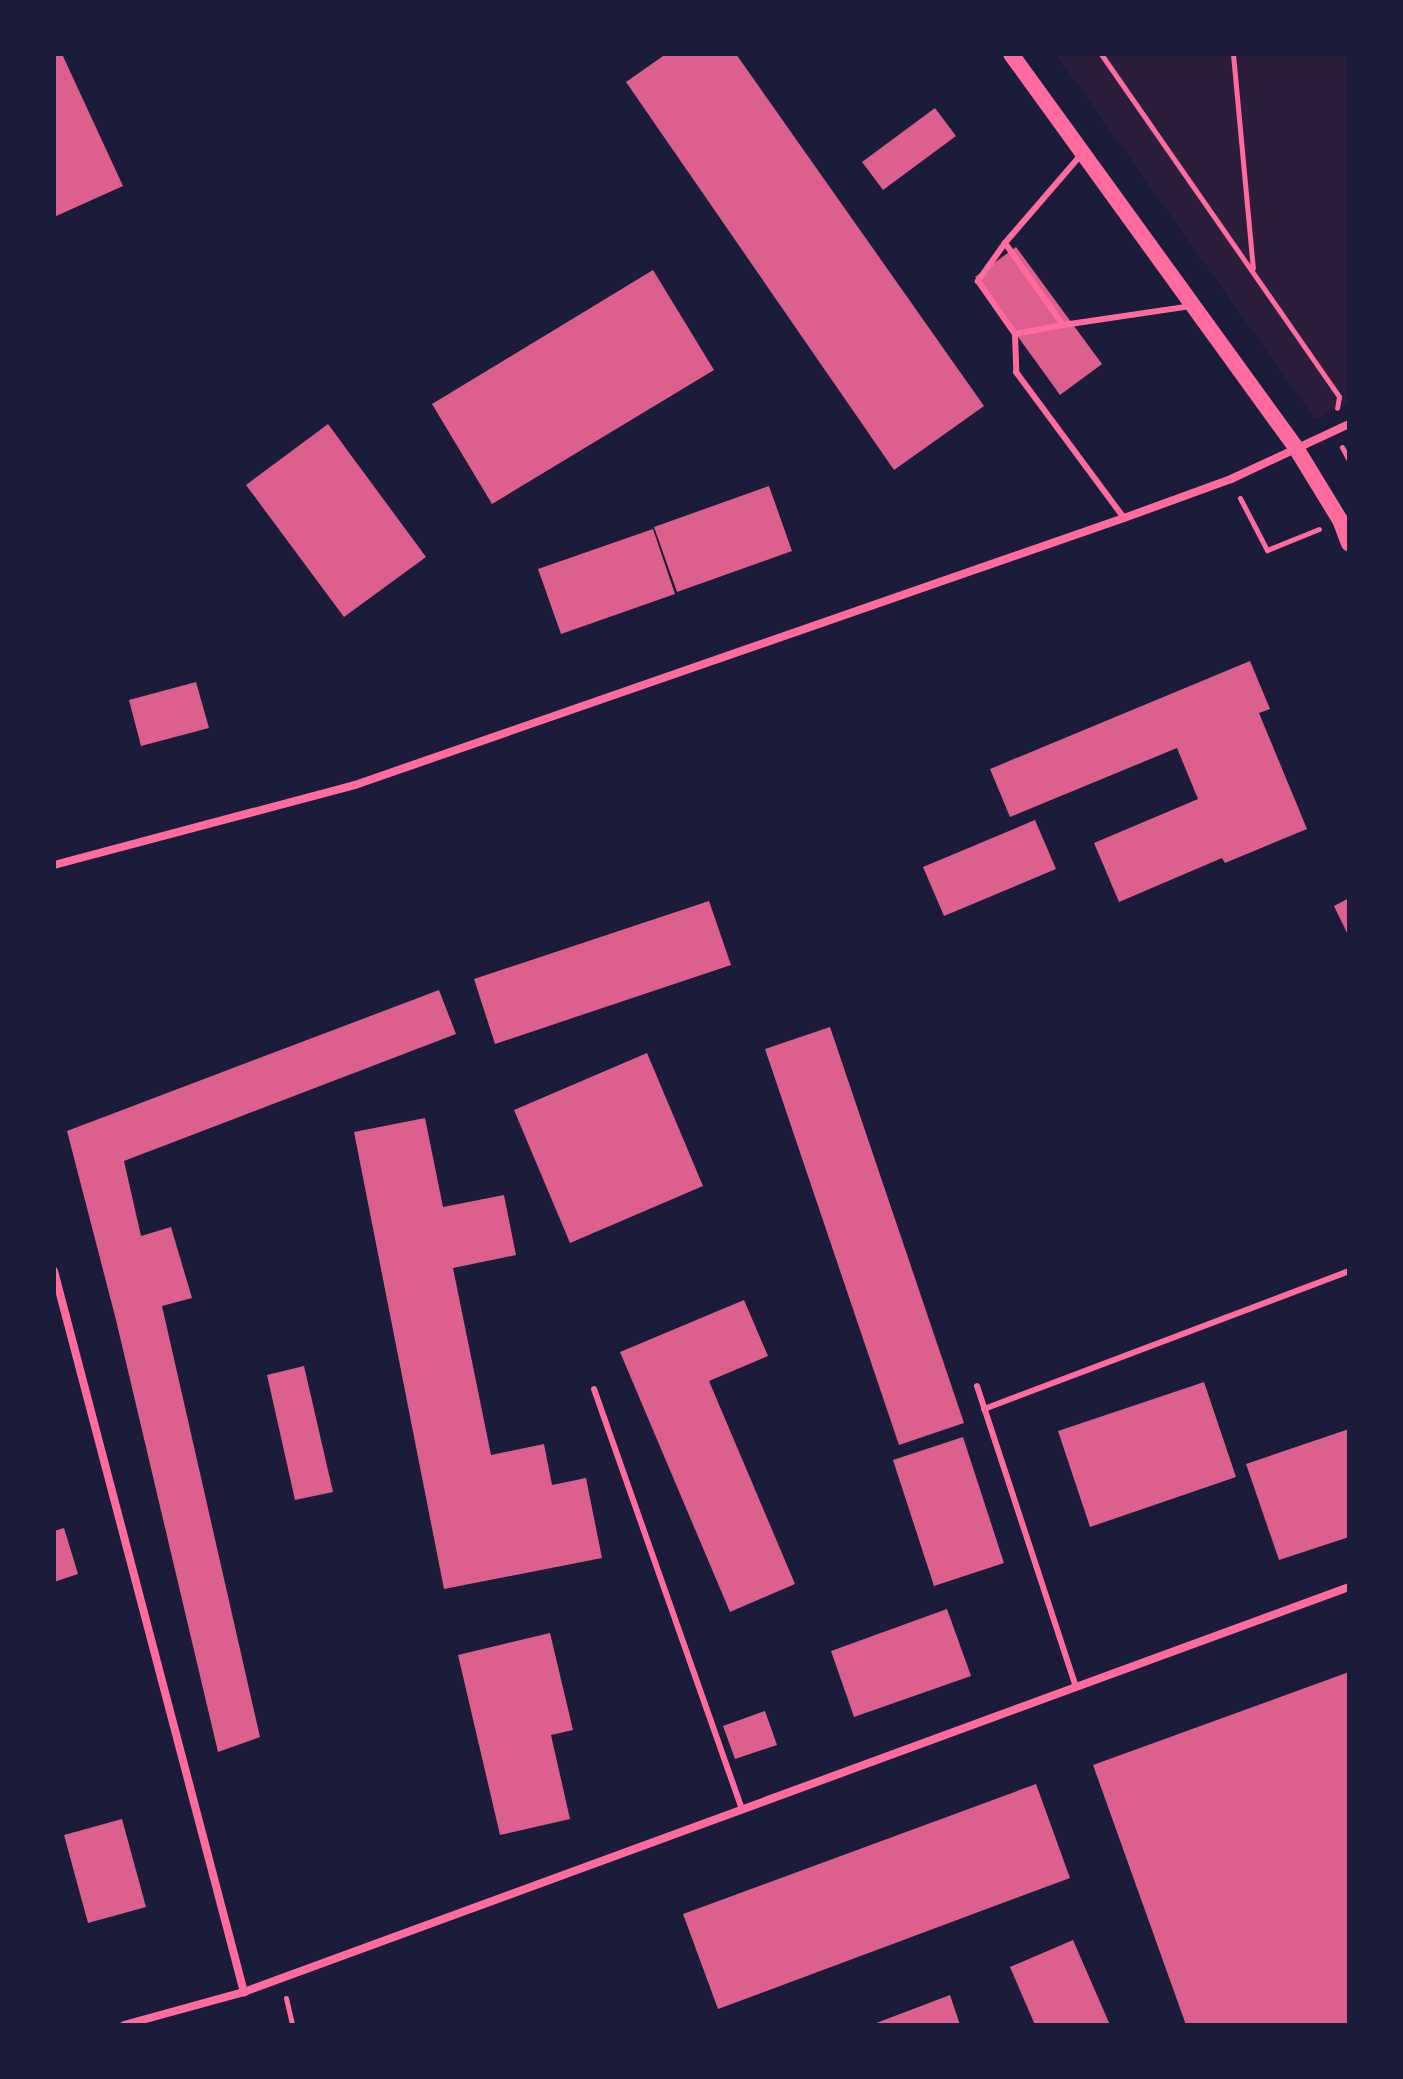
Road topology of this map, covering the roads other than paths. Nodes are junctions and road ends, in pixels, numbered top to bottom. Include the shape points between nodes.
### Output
1 (1011, 54) edge
2 (1083, 153) junction
3 (1005, 243) junction
4 (1192, 306) junction
5 (1063, 325) junction
6 (1015, 334) junction
7 (1349, 424) edge
8 (1296, 448) junction
9 (1124, 518) junction
10 (1349, 543) edge
11 (54, 865) edge
12 (54, 1271) edge
13 (1348, 1273) edge
14 (977, 1386) dead end
15 (594, 1389) dead end
16 (984, 1409) junction
17 (1349, 1587) edge
18 (1076, 1687) junction
19 (742, 1809) junction
20 (244, 1992) junction
21 (124, 2025) edge

1 - 2 main road
2 - 3 lane
2 - 4 main road
3 - 5 lane
3 - 6 lane via 978,281
4 - 5 lane
4 - 8 main road
5 - 6 lane
6 - 9 lane via 1016,372
7 - 8 street
8 - 9 street via 1231,479
8 - 10 main road
9 - 11 street via 355,785
12 - 20 street
13 - 16 lane
14 - 16 lane
15 - 19 lane
16 - 18 lane
17 - 18 street
18 - 19 street
19 - 20 street
20 - 21 street

